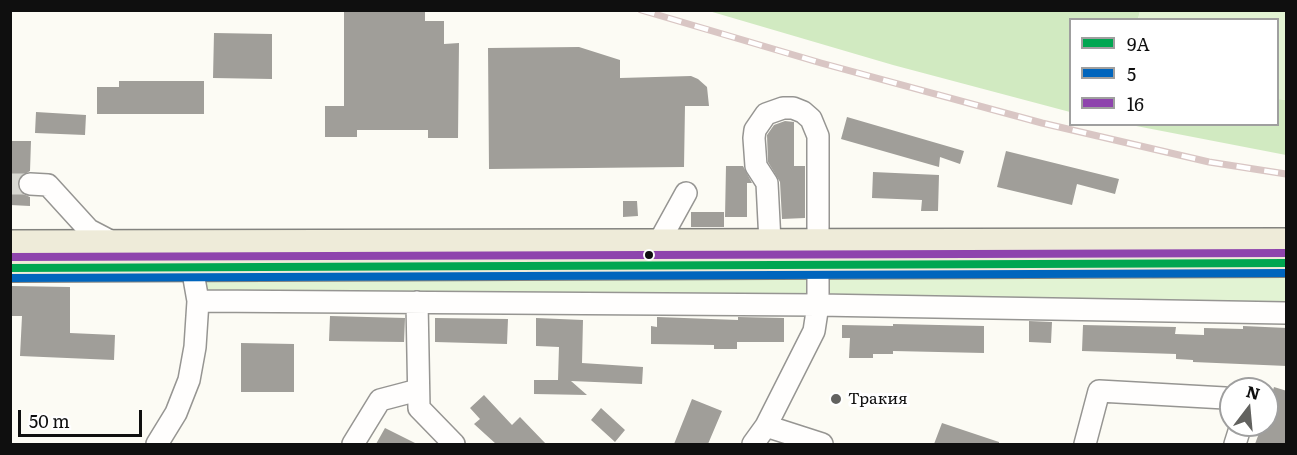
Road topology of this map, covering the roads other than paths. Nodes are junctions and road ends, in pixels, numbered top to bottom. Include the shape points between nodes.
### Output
1 (30, 184) tunnel mouth
2 (686, 193) dead end
3 (659, 242) junction
4 (770, 242) junction
5 (1287, 242) edge
6 (114, 243) junction
7 (10, 244) edge
8 (819, 253) junction
9 (1287, 263) edge
10 (192, 267) junction
11 (10, 268) edge
12 (198, 301) junction
13 (417, 302) junction
14 (818, 305) junction
15 (1287, 314) edge
16 (418, 390) junction
17 (1219, 398) edge
18 (766, 426) junction
19 (157, 444) edge
20 (353, 444) edge
21 (454, 444) edge
22 (753, 444) edge
23 (822, 444) edge
24 (1085, 444) edge

1 - 6 street via 48,185 89,230
2 - 3 street
3 - 4 main road
3 - 6 main road
4 - 8 main road
4 - 8 street via 767,183 756,166 754,138 766,114 793,108 811,119 818,136
5 - 8 main road
6 - 7 main road
8 - 9 main road
8 - 10 main road
8 - 14 street
10 - 11 main road
10 - 12 street
12 - 13 street
12 - 19 street via 189,380 176,413
13 - 14 street
13 - 16 street
14 - 15 street
14 - 18 street via 814,331
16 - 20 street via 380,400
16 - 21 street via 419,408
17 - 24 street via 1099,391
18 - 22 street
18 - 23 street

